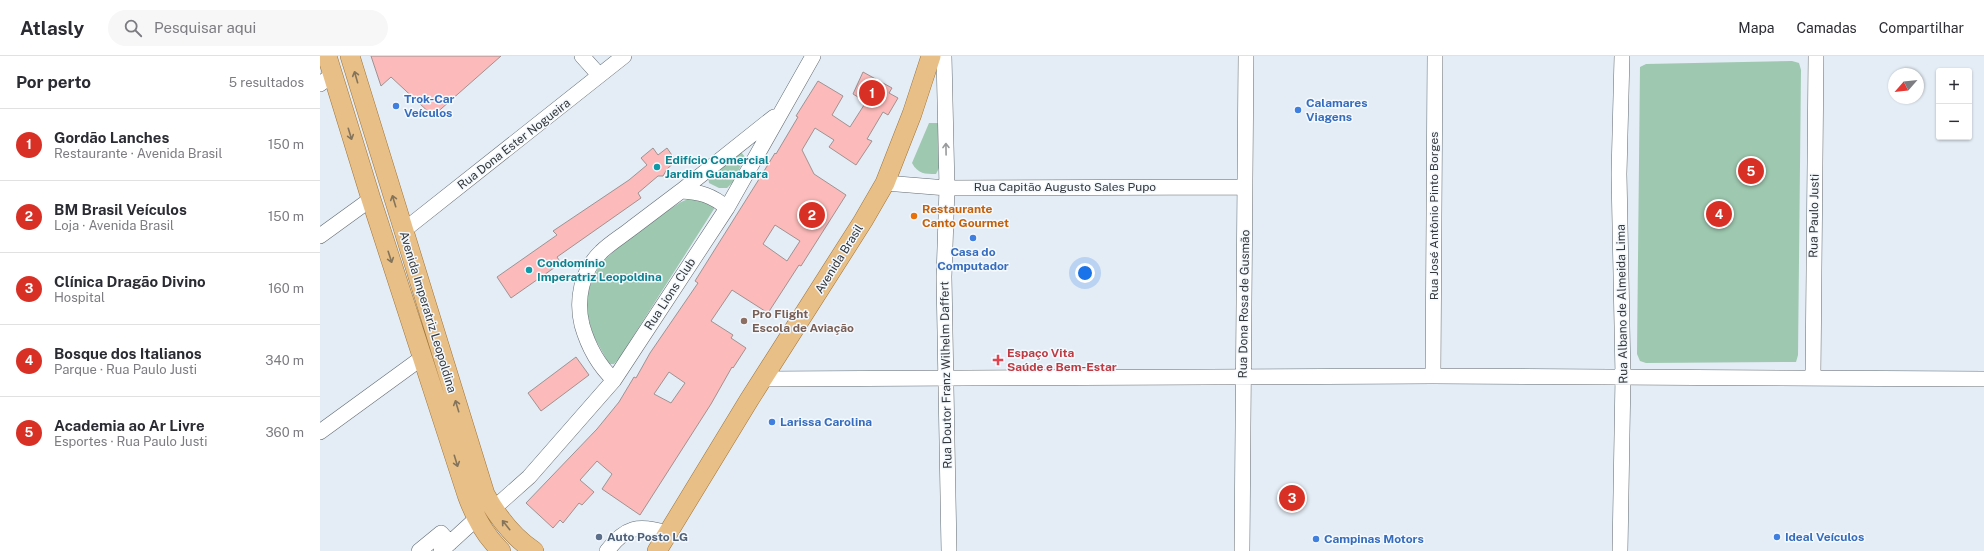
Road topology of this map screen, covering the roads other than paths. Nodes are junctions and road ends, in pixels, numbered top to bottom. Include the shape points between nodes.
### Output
1 (327, 56) edge
2 (350, 56) edge
3 (582, 56) edge
4 (624, 56) edge
5 (812, 56) edge
6 (931, 56) edge
7 (944, 56) edge
8 (1246, 56) edge
9 (1435, 56) edge
10 (1622, 56) edge
11 (1816, 56) edge
12 (600, 75) junction
13 (326, 80) edge
14 (782, 112) junction
15 (885, 183) junction
16 (1245, 187) junction
17 (947, 188) junction
18 (681, 191) junction
19 (370, 199) junction
20 (726, 208) junction
21 (403, 231) junction
22 (320, 236) edge
23 (423, 357) junction
24 (1433, 376) junction
25 (1623, 376) junction
26 (946, 377) junction
27 (1813, 377) junction
28 (1244, 378) junction
29 (762, 379) junction
30 (1984, 379) edge
31 (614, 380) junction
32 (320, 432) edge
33 (493, 509) junction
34 (479, 524) junction
35 (444, 542) edge
36 (669, 542) edge
37 (419, 551) edge
38 (482, 551) edge
39 (501, 551) edge
40 (534, 551) edge
41 (607, 551) edge
42 (657, 551) edge
43 (949, 551) edge
44 (1242, 551) edge
45 (1620, 551) edge

1 - 13 main road, Avenida Imperatriz Leopoldina
21 -> 2 main road, Avenida Imperatriz Leopoldina
3 - 12 street
4 - 12 street, Rua Dona Ester Nogueira
5 - 14 street, Rua Lions Club
6 - 15 main road, Avenida Brasil
17 -> 7 street, Rua Doutor Franz Wilhelm Daffert
8 - 16 street, Rua Dona Rosa de Gusmão
9 - 24 street, Rua José Antônio Pinto Borges
10 - 25 street, Rua Albano de Almeida Lima via 1619,174
11 - 27 street, Rua Paulo Justi
12 - 21 street, Rua Dona Ester Nogueira
13 -> 19 main road, Avenida Imperatriz Leopoldina
14 - 18 street, Rua Lions Club
14 - 20 street, Rua Lions Club
15 - 17 street, Rua Capitão Augusto Sales Pupo
15 - 29 main road, Avenida Brasil via 856,233
16 - 17 street, Rua Capitão Augusto Sales Pupo
16 - 28 street, Rua Dona Rosa de Gusmão
17 - 26 street, Rua Doutor Franz Wilhelm Daffert via 944,277
18 - 20 street via 700,192 716,198
18 - 31 street, Rua Lions Club via 600,252 586,272 579,295 581,320 596,357
19 - 22 street
19 -> 23 main road, Avenida Imperatriz Leopoldina
20 - 31 street, Rua Lions Club
33 -> 21 main road, Avenida Imperatriz Leopoldina via 480,480
23 - 32 street
23 -> 34 main road, Avenida Imperatriz Leopoldina
24 - 25 street
24 - 28 street
25 - 27 street
25 - 45 street, Rua Albano de Almeida Lima
26 - 28 street
26 - 29 street
26 - 43 street, Rua Doutor Franz Wilhelm Daffert
27 - 30 street
28 - 44 street, Rua Dona Rosa de Gusmão
29 - 36 main road, Avenida Brasil via 678,515
31 - 33 street, Rua Lions Club via 529,476
40 -> 33 main road, Avenida Imperatriz Leopoldina via 511,531
34 - 35 street
34 - 38 main road
34 - 39 main road, Avenida Imperatriz Leopoldina
35 - 37 street
36 - 41 street via 657,530 635,529 624,532
36 - 42 main road, Avenida Brasil

